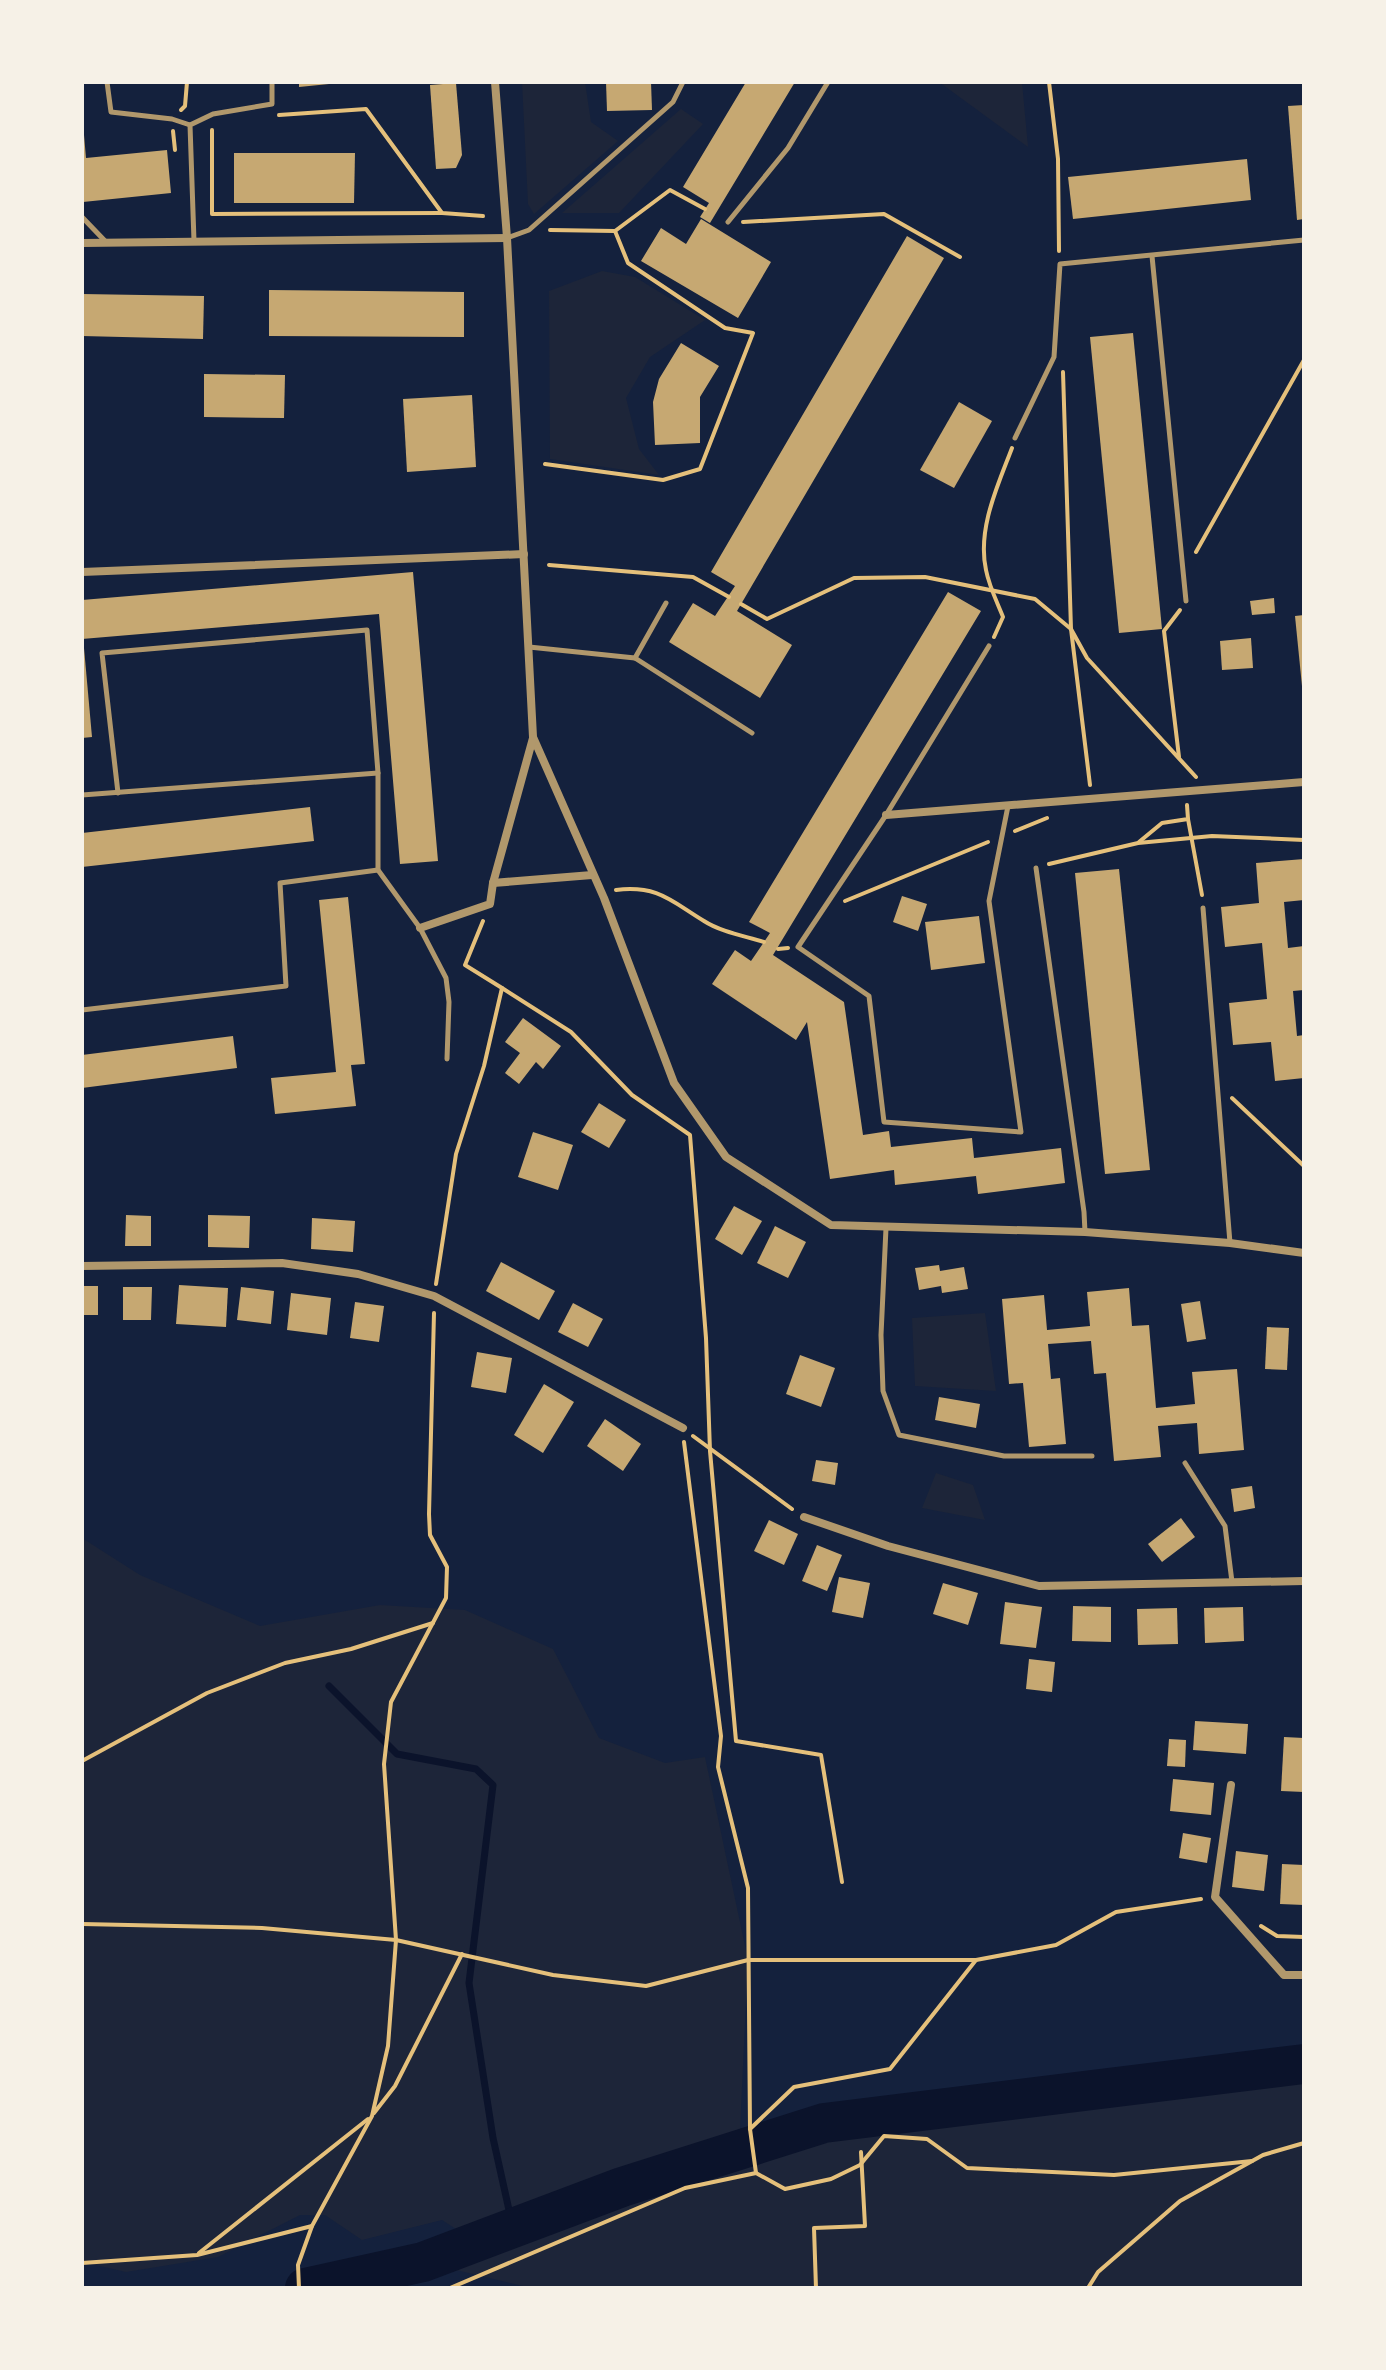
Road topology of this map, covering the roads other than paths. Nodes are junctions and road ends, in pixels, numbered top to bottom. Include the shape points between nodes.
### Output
1 (107, 82) edge
2 (272, 82) edge
3 (495, 82) edge
4 (683, 82) edge
5 (828, 82) edge
6 (190, 125) junction
7 (82, 217) edge
8 (728, 222) road end
9 (507, 238) junction
10 (1304, 240) edge
11 (194, 241) junction
12 (82, 243) edge
13 (107, 243) junction
14 (1152, 256) junction
15 (1015, 438) road end
16 (524, 554) junction
17 (82, 572) edge
18 (1186, 601) road end
19 (666, 603) dead end
20 (989, 646) road end
21 (529, 647) junction
22 (635, 658) junction
23 (752, 733) dead end
24 (533, 737) junction
25 (378, 773) junction
26 (1304, 782) edge
27 (118, 793) junction
28 (82, 795) edge
29 (1008, 806) junction
30 (886, 815) junction
31 (1036, 868) road end
32 (378, 870) junction
33 (592, 875) junction
34 (493, 883) junction
35 (1203, 908) road end
36 (420, 928) junction
37 (82, 1010) edge
38 (447, 1059) dead end
39 (886, 1228) junction
40 (1085, 1232) junction
41 (1230, 1243) junction
42 (1304, 1253) edge
43 (82, 1266) edge
44 (683, 1428) road end
45 (1092, 1456) dead end
46 (1185, 1463) dead end
47 (804, 1517) road end
48 (1304, 1581) edge
49 (1232, 1582) junction
50 (1231, 1785) dead end
51 (1304, 1975) edge

1 - 6 lane via 111,112
2 - 6 lane via 272,104 213,114
3 - 9 street
4 - 9 lane via 673,102 529,230
5 - 8 lane via 788,148
6 - 11 lane
7 - 13 lane
9 - 11 street
9 - 16 street
10 - 14 lane
11 - 13 street
12 - 13 street
14 - 15 lane via 1060,264 1054,357
14 - 18 lane
16 - 17 street
16 - 21 street
19 - 22 lane
20 - 30 lane
21 - 22 lane
21 - 24 street
22 - 23 lane
24 - 33 street
24 - 34 street
25 - 27 lane
25 - 27 lane via 367,630 102,653
25 - 32 lane
26 - 29 street
27 - 28 lane
29 - 30 street
29 - 30 lane via 989,901 1021,1132 884,1122 869,996 798,947
31 - 40 lane
32 - 36 lane
32 - 37 lane via 280,883 286,986
33 - 34 street
33 - 39 street via 674,1083 726,1157 831,1225
34 - 36 street via 490,904
35 - 41 lane
36 - 38 lane via 446,978
39 - 40 street
39 - 45 lane via 883,1391 899,1435 1004,1456
40 - 41 street
41 - 42 street
43 - 44 street via 282,1263 358,1274 434,1296
46 - 49 lane via 1225,1526
47 - 49 street via 888,1546 1039,1586
48 - 49 street
50 - 51 street via 1215,1897 1284,1975

